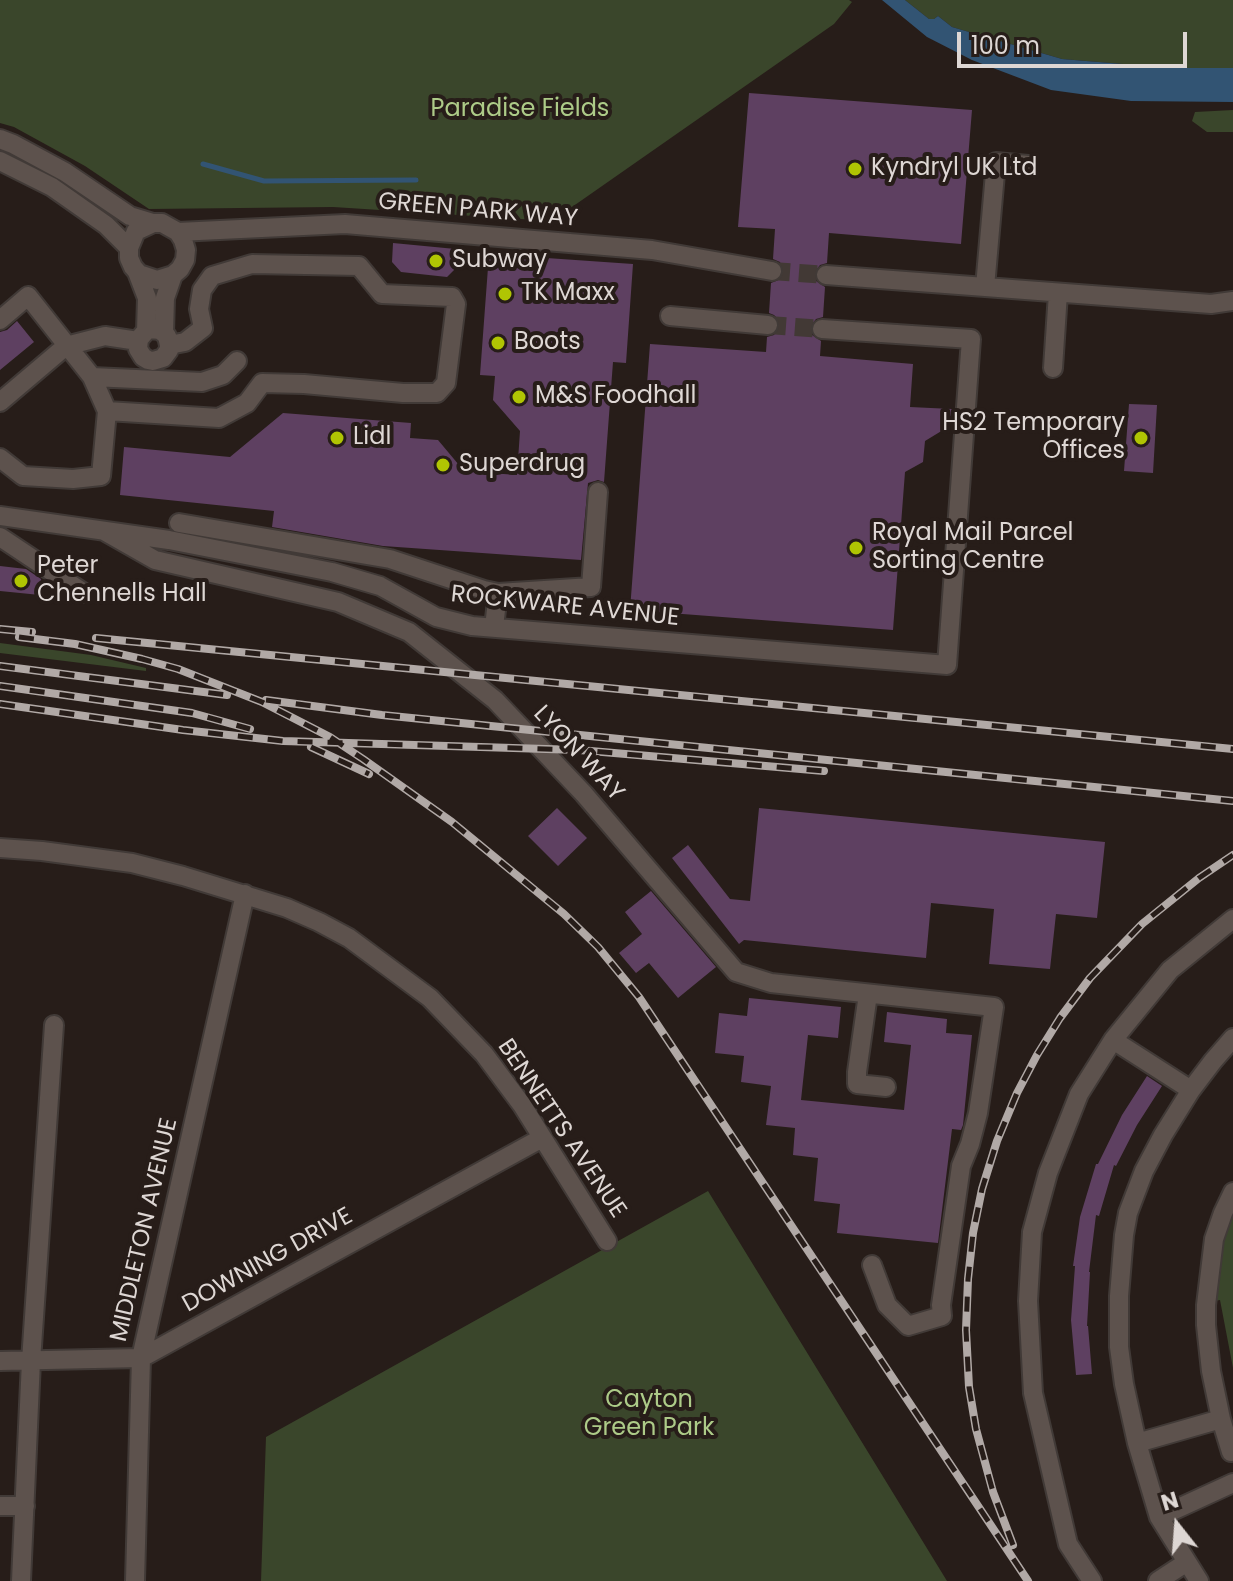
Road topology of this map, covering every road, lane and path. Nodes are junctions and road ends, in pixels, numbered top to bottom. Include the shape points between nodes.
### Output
1 (0, 139) edge
2 (0, 161) edge
3 (1028, 165) dead end
4 (153, 223) junction
5 (178, 232) junction
6 (129, 248) junction
7 (772, 271) tunnel mouth
8 (137, 272) junction
9 (173, 275) junction
10 (826, 275) tunnel mouth
11 (985, 287) junction
12 (1058, 293) junction
13 (1233, 301) edge
14 (670, 316) dead end
15 (0, 320) edge
16 (768, 325) tunnel mouth
17 (822, 329) tunnel mouth
18 (154, 338) junction
19 (66, 346) junction
20 (237, 361) dead end
21 (1053, 368) dead end
22 (92, 377) junction
23 (0, 402) edge
24 (107, 411) junction
25 (0, 458) edge
26 (598, 492) dead end
27 (0, 516) edge
28 (179, 523) dead end
29 (104, 531) junction
30 (0, 537) edge
31 (84, 593) dead end
32 (498, 593) junction
33 (494, 627) junction
34 (0, 848) edge
35 (245, 894) junction
36 (1233, 919) edge
37 (868, 994) junction
38 (54, 1025) dead end
39 (1233, 1038) edge
40 (1113, 1040) junction
41 (886, 1087) dead end
42 (1191, 1090) junction
43 (542, 1138) junction
44 (1233, 1192) edge
45 (607, 1241) dead end
46 (872, 1265) dead end
47 (141, 1358) junction
48 (0, 1361) edge
49 (31, 1361) junction
50 (1221, 1419) junction
51 (1137, 1443) junction
52 (1231, 1452) dead end
53 (1233, 1483) edge
54 (0, 1506) edge
55 (25, 1506) junction
56 (1159, 1517) junction
57 (1187, 1562) junction
58 (21, 1581) edge
59 (135, 1581) edge
60 (1092, 1581) edge
61 (1158, 1581) edge
62 (1199, 1581) edge

1 - 4 street, GREEN PARK WAY via 65,172 130,216
2 - 6 street via 52,187
3 - 11 street via 996,162
4 - 5 street, GREEN PARK WAY
4 - 6 street via 136,231
5 - 7 street, GREEN PARK WAY via 345,224 652,250
5 - 9 street via 185,260
6 - 8 street
8 - 9 street via 157,280
8 - 18 street
9 - 18 street
10 - 11 street
11 - 12 street
12 - 13 street via 1211,304
12 - 21 street
14 - 16 street
15 - 19 street via 28,296
17 - 33 street, ROCKWARE AVENUE via 971,339 947,665
18 - 19 street via 105,336
18 - 24 street via 185,342 203,328 202,290 212,276 252,264 359,266 382,294 452,297 456,304 446,383 437,393 262,383 247,403 219,418
19 - 22 street
19 - 23 street
20 - 22 street via 223,375 202,382
22 - 24 street
24 - 25 street via 101,476 23,476
26 - 32 street via 591,587
27 - 29 street, ROCKWARE AVENUE
28 - 32 street via 390,559
29 - 33 street, ROCKWARE AVENUE via 332,572 380,586 436,617
29 - 37 street, LYON WAY via 155,560 338,602 409,632 495,700 584,794 736,972 771,983
30 - 31 street
32 - 33 street
34 - 35 street, BENNETTS AVENUE via 132,863
35 - 43 street, BENNETTS AVENUE via 349,938 430,998 484,1054
35 - 47 street, MIDDLETON AVENUE
36 - 40 street via 1170,970
37 - 41 street via 857,1084
37 - 46 street, LYON WAY via 994,1007 978,1113 961,1166 942,1316 908,1326 887,1305
38 - 49 street
39 - 42 street
40 - 42 street
40 - 60 street via 1079,1094 1048,1173 1032,1232 1028,1301 1033,1393 1068,1544
42 - 51 street via 1144,1171 1124,1235 1119,1347
43 - 45 street, BENNETTS AVENUE
43 - 47 street, DOWNING DRIVE
44 - 50 street via 1214,1239 1206,1305
47 - 49 street, DOWNING DRIVE
47 - 59 street, MIDDLETON AVENUE
48 - 49 street, DOWNING DRIVE
49 - 55 street
50 - 51 street
50 - 52 street
51 - 56 street
53 - 56 street
54 - 55 street
55 - 58 street
56 - 57 street
57 - 61 street
57 - 62 street

